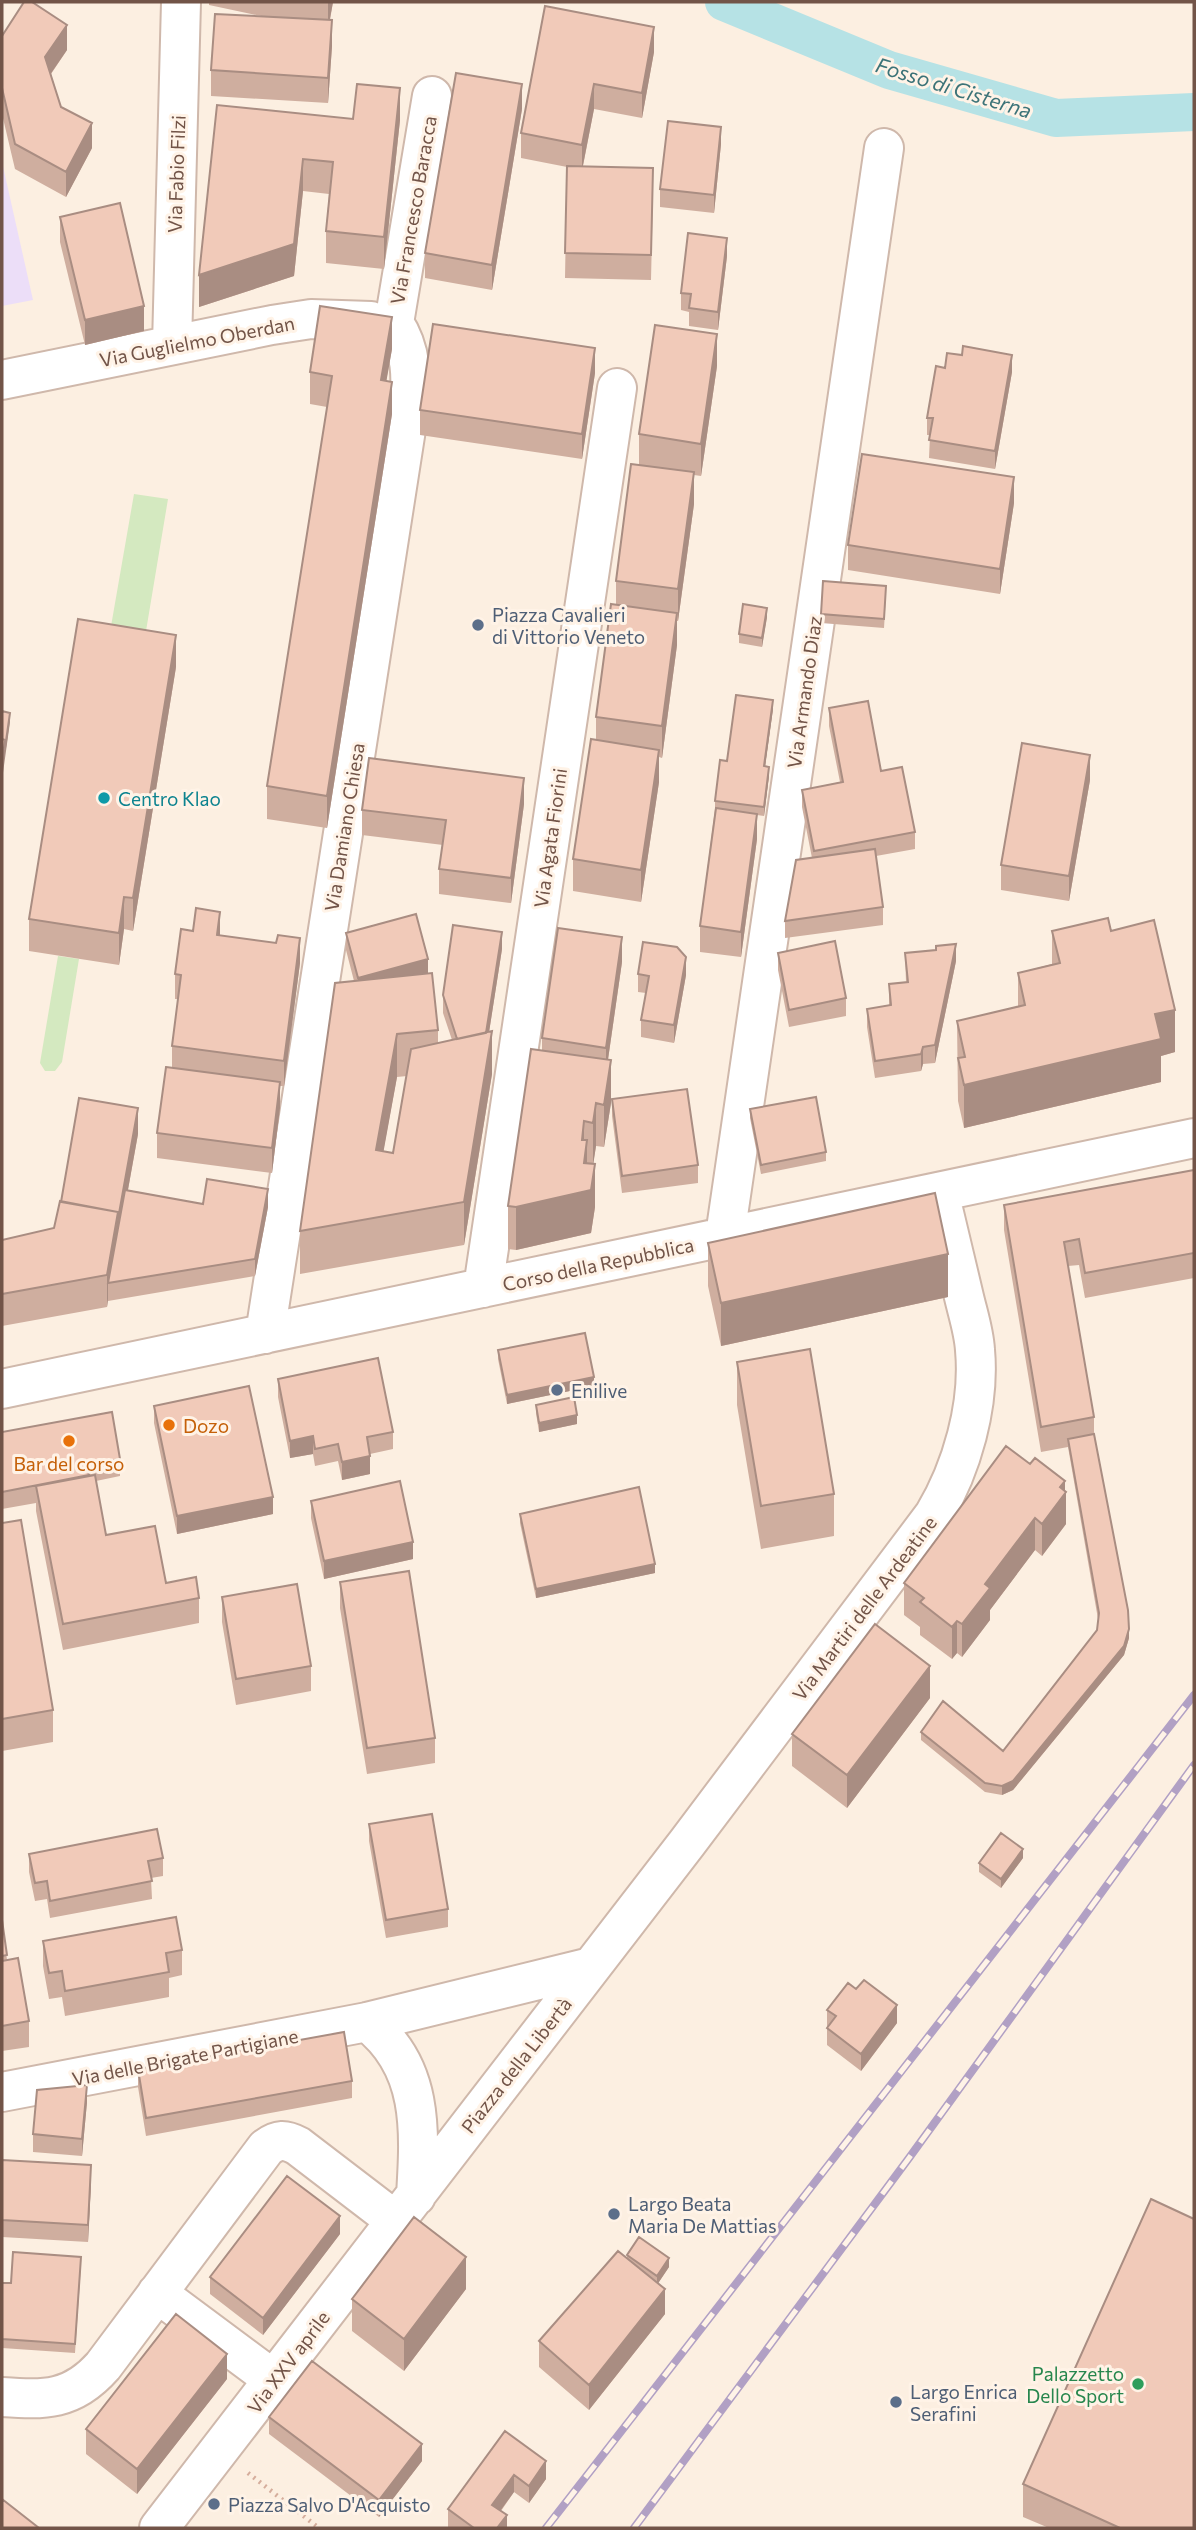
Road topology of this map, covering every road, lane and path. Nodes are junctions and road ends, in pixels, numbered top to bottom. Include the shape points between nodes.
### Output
1 (181, 2) edge
2 (432, 96) dead end
3 (884, 148) dead end
4 (394, 323) junction
5 (172, 345) junction
6 (2, 380) edge
7 (617, 388) dead end
8 (1194, 1138) edge
9 (939, 1192) junction
10 (725, 1237) junction
11 (483, 1288) junction
12 (265, 1335) junction
13 (2, 1389) edge
14 (591, 1967) junction
15 (367, 2021) junction
16 (2, 2092) edge
17 (406, 2209) junction
18 (157, 2293) junction
19 (274, 2380) junction
20 (2, 2397) edge
21 (220, 2451) junction
22 (159, 2528) edge
23 (319, 2528) edge

1 - 5 street, Via Fabio Filzi
2 - 4 street, Via Francesco Baracca
3 - 10 street, Via Armando Diaz
4 - 5 street, Via Guglielmo Oberdan via 311,319
4 - 12 street, Via Damiano Chiesa via 411,367 409,410
5 - 6 street, Via Guglielmo Oberdan
7 - 11 street, Via Agata Fiorini
8 - 9 street, Corso della Repubblica
9 - 10 street, Corso della Repubblica
9 - 14 street, Via Martiri delle Ardeatine via 976,1363 967,1431 943,1500
10 - 11 street, Corso della Repubblica
11 - 12 street, Corso della Repubblica
12 - 13 street, Corso della Repubblica
14 - 15 street, Piazza della Libertà
14 - 17 street, Piazza della Libertà
15 - 16 street, Via delle Brigate Partigiane
15 - 17 street via 394,2048 410,2080 418,2134
17 - 18 street via 298,2146 274,2142
17 - 19 street, Via XXV aprile
18 - 19 street
18 - 20 street via 85,2385 60,2396
19 - 21 street, Via XXV aprile
21 - 22 street, Via XXV aprile
21 - 23 path

